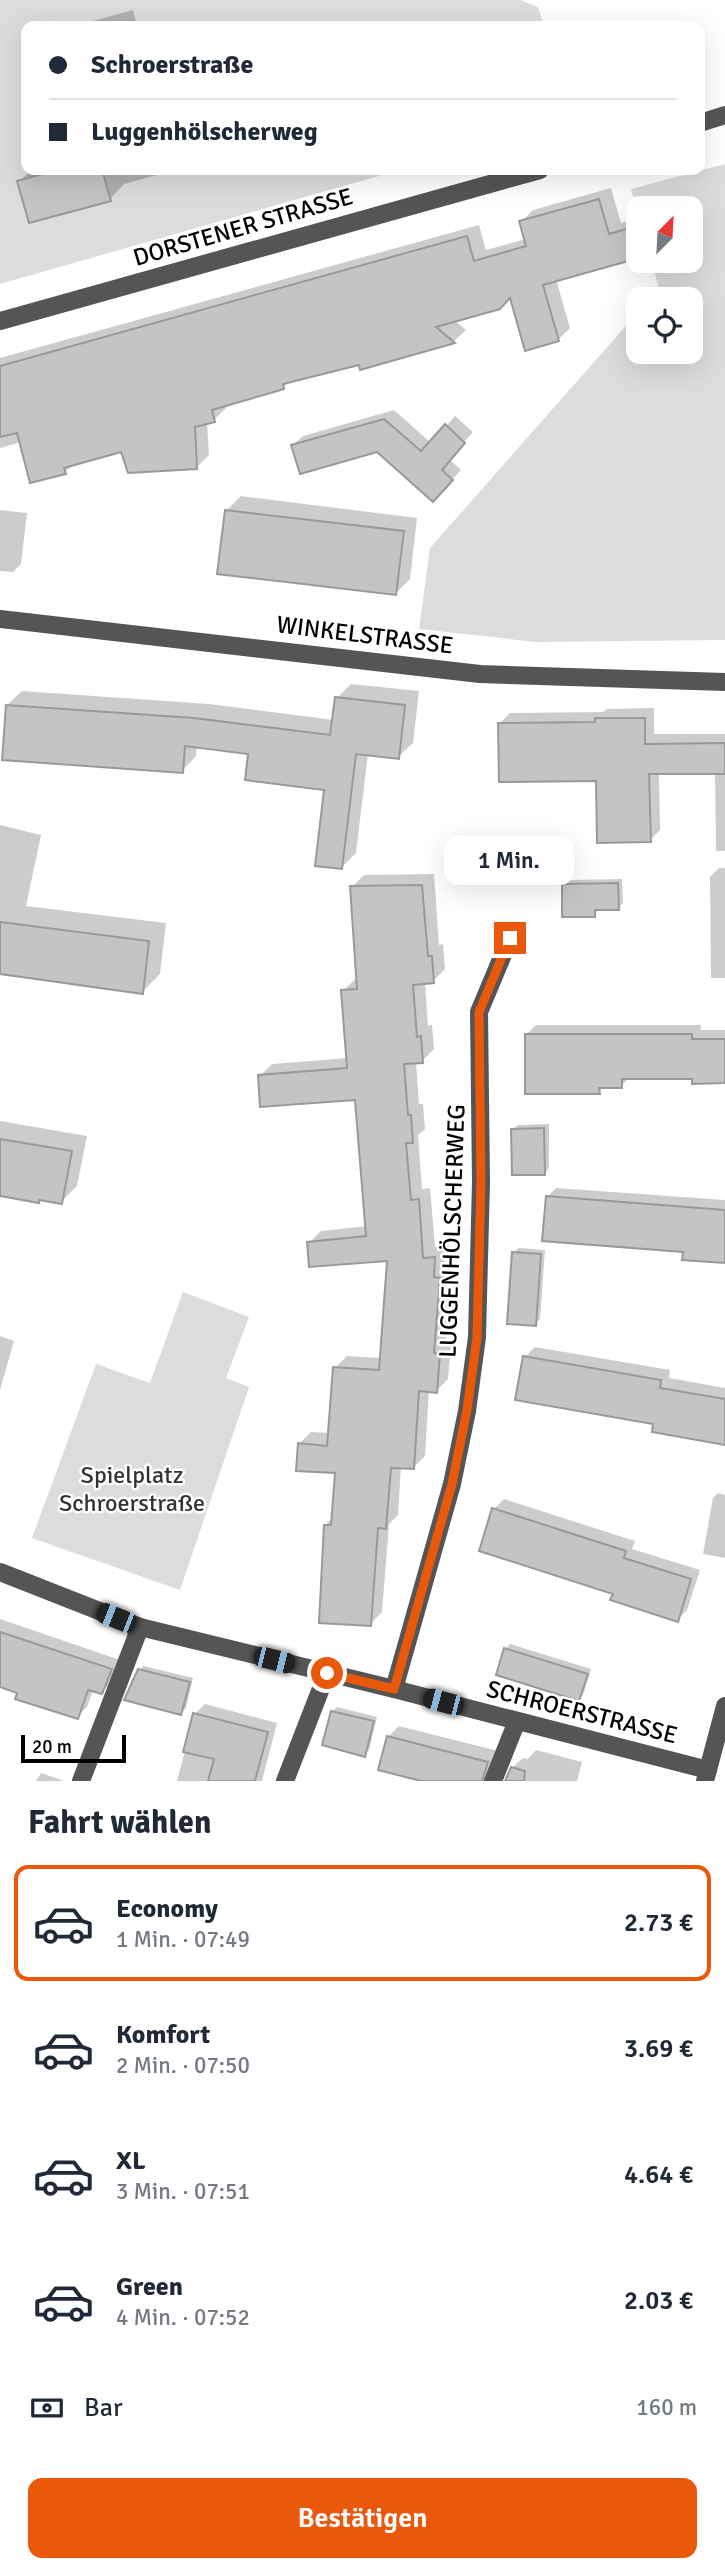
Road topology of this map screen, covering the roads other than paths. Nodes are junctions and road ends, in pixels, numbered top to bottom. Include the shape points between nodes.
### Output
1 (725, 116) edge
2 (705, 122) edge
3 (522, 175) edge
4 (0, 321) edge
5 (0, 619) edge
6 (725, 682) edge
7 (510, 938) dead end
8 (0, 1572) edge
9 (140, 1627) junction
10 (327, 1673) junction
11 (394, 1689) junction
12 (725, 1706) edge
13 (517, 1721) junction
14 (707, 1775) edge
15 (81, 1781) edge
16 (285, 1781) edge
17 (494, 1781) edge

1 - 2 street
3 - 4 street, DORSTENER STRASSE
5 - 6 street, WINKELSTRASSE via 480,674
7 - 11 street, LUGGENHÖLSCHERWEG via 479,1012 477,1337 467,1410 452,1484
8 - 9 street, SCHROERSTRASSE
9 - 10 street, SCHROERSTRASSE
9 - 15 street
10 - 11 street, SCHROERSTRASSE
10 - 16 street
11 - 13 street, SCHROERSTRASSE
12 - 14 street
13 - 14 street, SCHROERSTRASSE
13 - 17 street

